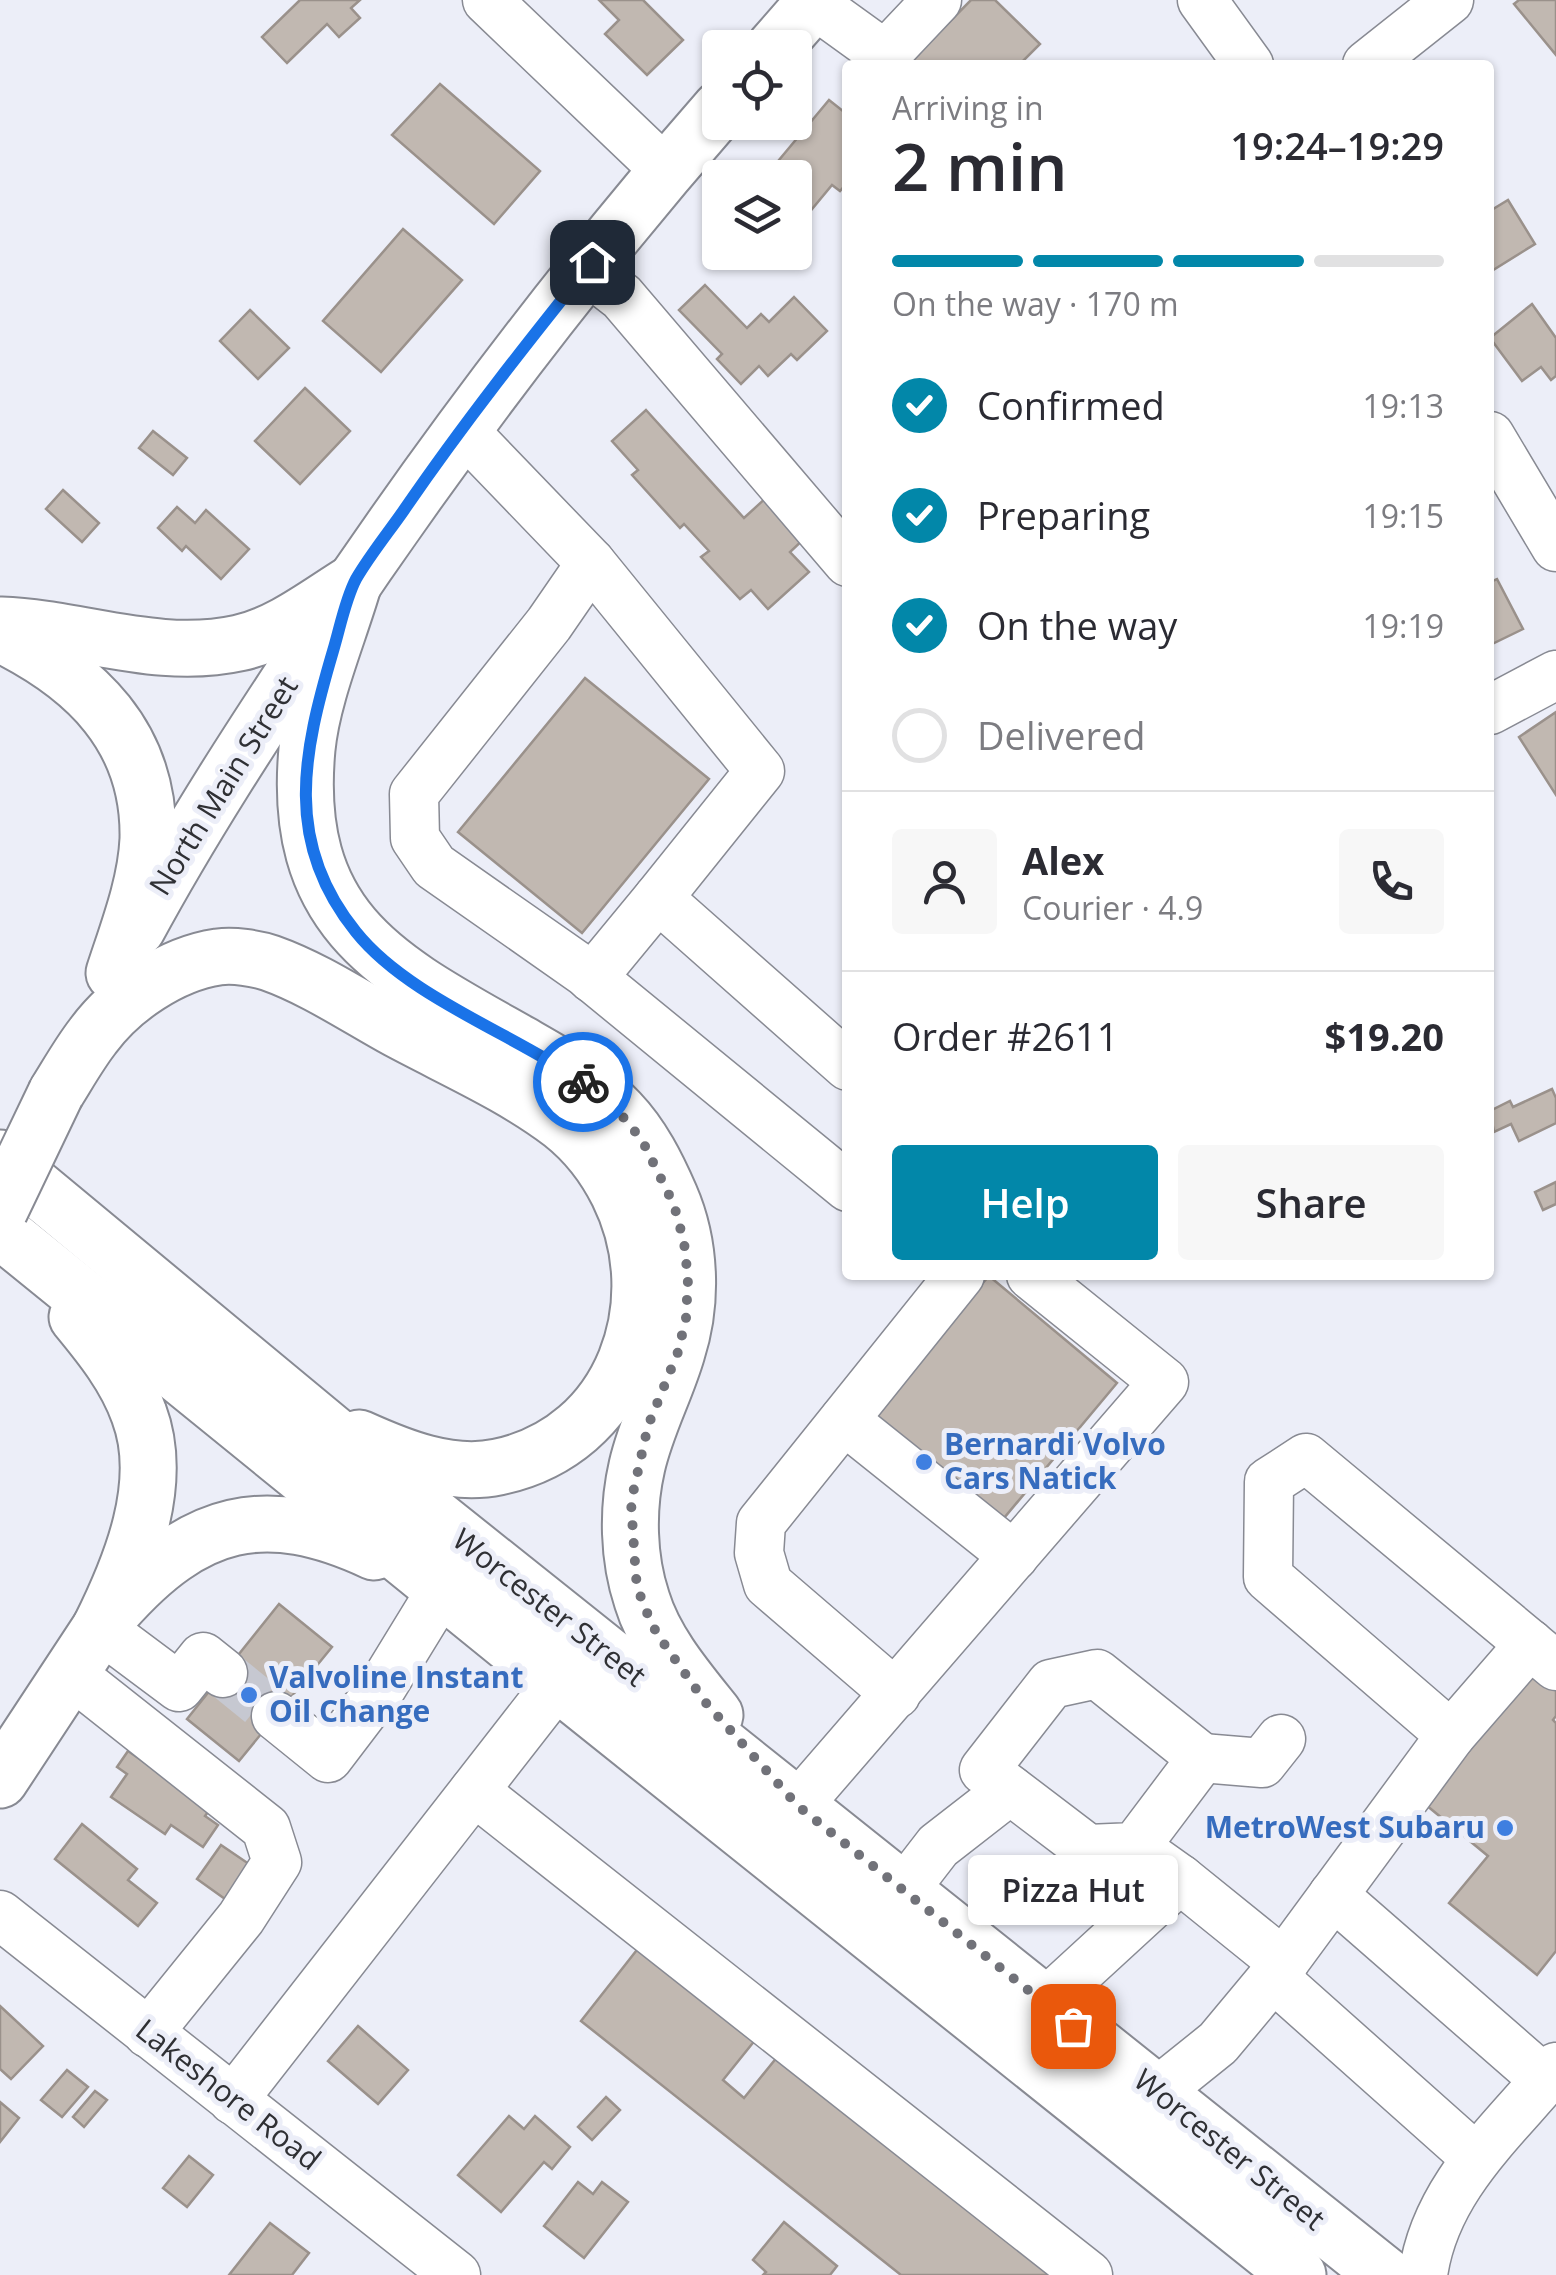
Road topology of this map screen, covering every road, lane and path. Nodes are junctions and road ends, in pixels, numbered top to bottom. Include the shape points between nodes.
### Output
1 (487, 0) edge
2 (937, 0) edge
3 (1202, 0) edge
4 (1449, 0) edge
5 (814, 2) edge
6 (790, 30) edge
7 (1245, 60) edge
8 (1373, 60) edge
9 (702, 129) edge
10 (666, 170) junction
11 (586, 269) junction
12 (462, 429) junction
13 (1494, 443) edge
14 (1556, 548) edge
15 (842, 555) edge
16 (591, 563) junction
17 (354, 582) junction
18 (0, 625) edge
19 (0, 634) edge
20 (1556, 674) edge
21 (1494, 708) edge
22 (658, 898) junction
23 (114, 972) junction
24 (588, 974) junction
25 (842, 1061) edge
26 (56, 1093) junction
27 (0, 1158) edge
28 (842, 1182) edge
29 (2, 1225) edge
30 (956, 1280) edge
31 (1037, 1280) edge
32 (267, 1380) junction
33 (844, 1420) junction
34 (1014, 1556) junction
35 (442, 1589) junction
36 (100, 1628) junction
37 (1543, 1655) edge
38 (70, 1673) junction
39 (223, 1673) tunnel mouth
40 (558, 1683) junction
41 (896, 1694) junction
42 (276, 1716) tunnel mouth
43 (1452, 1735) junction
44 (1282, 1740) dead end
45 (1202, 1758) junction
46 (0, 1780) edge
47 (1010, 1790) junction
48 (474, 1791) junction
49 (798, 1806) junction
50 (1135, 1848) junction
51 (1180, 1879) junction
52 (904, 1890) junction
53 (1334, 1895) junction
54 (0, 1915) edge
55 (1279, 1970) junction
56 (1045, 2003) junction
57 (148, 2033) junction
58 (1551, 2074) edge
59 (1157, 2092) junction
60 (234, 2100) junction
61 (1475, 2157) junction
62 (456, 2275) edge
63 (1088, 2275) edge
64 (1298, 2275) edge
65 (1385, 2275) edge
66 (1422, 2275) edge

1 - 10 street
2 - 5 street via 884,55
3 - 7 street
4 - 8 street
5 - 6 main road
9 - 10 main road, North Main Street
10 - 11 main road, North Main Street
11 - 12 main road, North Main Street
11 - 15 street via 622,298
12 - 16 street
12 - 17 main road, North Main Street
13 - 14 street
16 - 22 street via 760,771
16 - 24 street via 414,794 416,838 434,866
17 - 18 main road via 278,629 240,643 155,648
17 - 23 main road, North Main Street via 226,776
17 - 49 main road via 308,746 306,819 314,855 340,910 378,954 590,1087 642,1140 660,1172 679,1223 686,1318 637,1466 631,1502 636,1578 657,1634 678,1666
19 - 23 main road via 101,704 137,767 148,840
20 - 21 street
22 - 24 street
22 - 25 street
23 - 26 main road, North Main Street
24 - 28 street
26 - 29 main road, North Main Street, bridge
26 - 32 main road via 94,1034 125,1003 191,963 245,958 292,972 531,1102 586,1143 604,1166 638,1250 640,1311 609,1394 568,1436 497,1467 432,1465 360,1438
27 - 32 main road, Worcester Street
29 - 35 main road, Worcester Street
29 - 36 main road via 112,1362 144,1430 146,1498
30 - 33 street
31 - 34 street via 1164,1382
32 - 49 main road, Worcester Street
33 - 34 street
33 - 41 street via 760,1523 760,1553 768,1584
34 - 41 street
35 - 36 main road via 337,1536 288,1523 249,1524 213,1534 170,1559
35 - 40 main road, Worcester Street
35 - 42 street via 382,1687 328,1758
36 - 38 main road
36 - 39 street via 179,1687 203,1657
37 - 43 street
37 - 43 street via 1306,1458 1268,1482 1268,1577
38 - 46 main road
38 - 57 street via 266,1828 277,1862
40 - 48 street
40 - 64 main road, Worcester Street
41 - 49 street
43 - 53 street
44 - 45 street via 1262,1763
45 - 47 street via 1097,1674 1052,1684 984,1770
45 - 50 street
47 - 50 street via 1088,1849
47 - 52 street via 938,1846
48 - 60 street
48 - 63 street
49 - 52 main road, Worcester Street
50 - 51 street
51 - 55 street
51 - 56 street
52 - 56 main road, Worcester Street
53 - 55 street
53 - 58 street
54 - 57 street, Lakeshore Road
55 - 59 street via 1218,2043
55 - 61 street
56 - 59 main road, Worcester Street
57 - 60 street, Lakeshore Road
58 - 61 street
59 - 65 main road, Worcester Street
60 - 62 street, Lakeshore Road
61 - 66 street via 1431,2238

